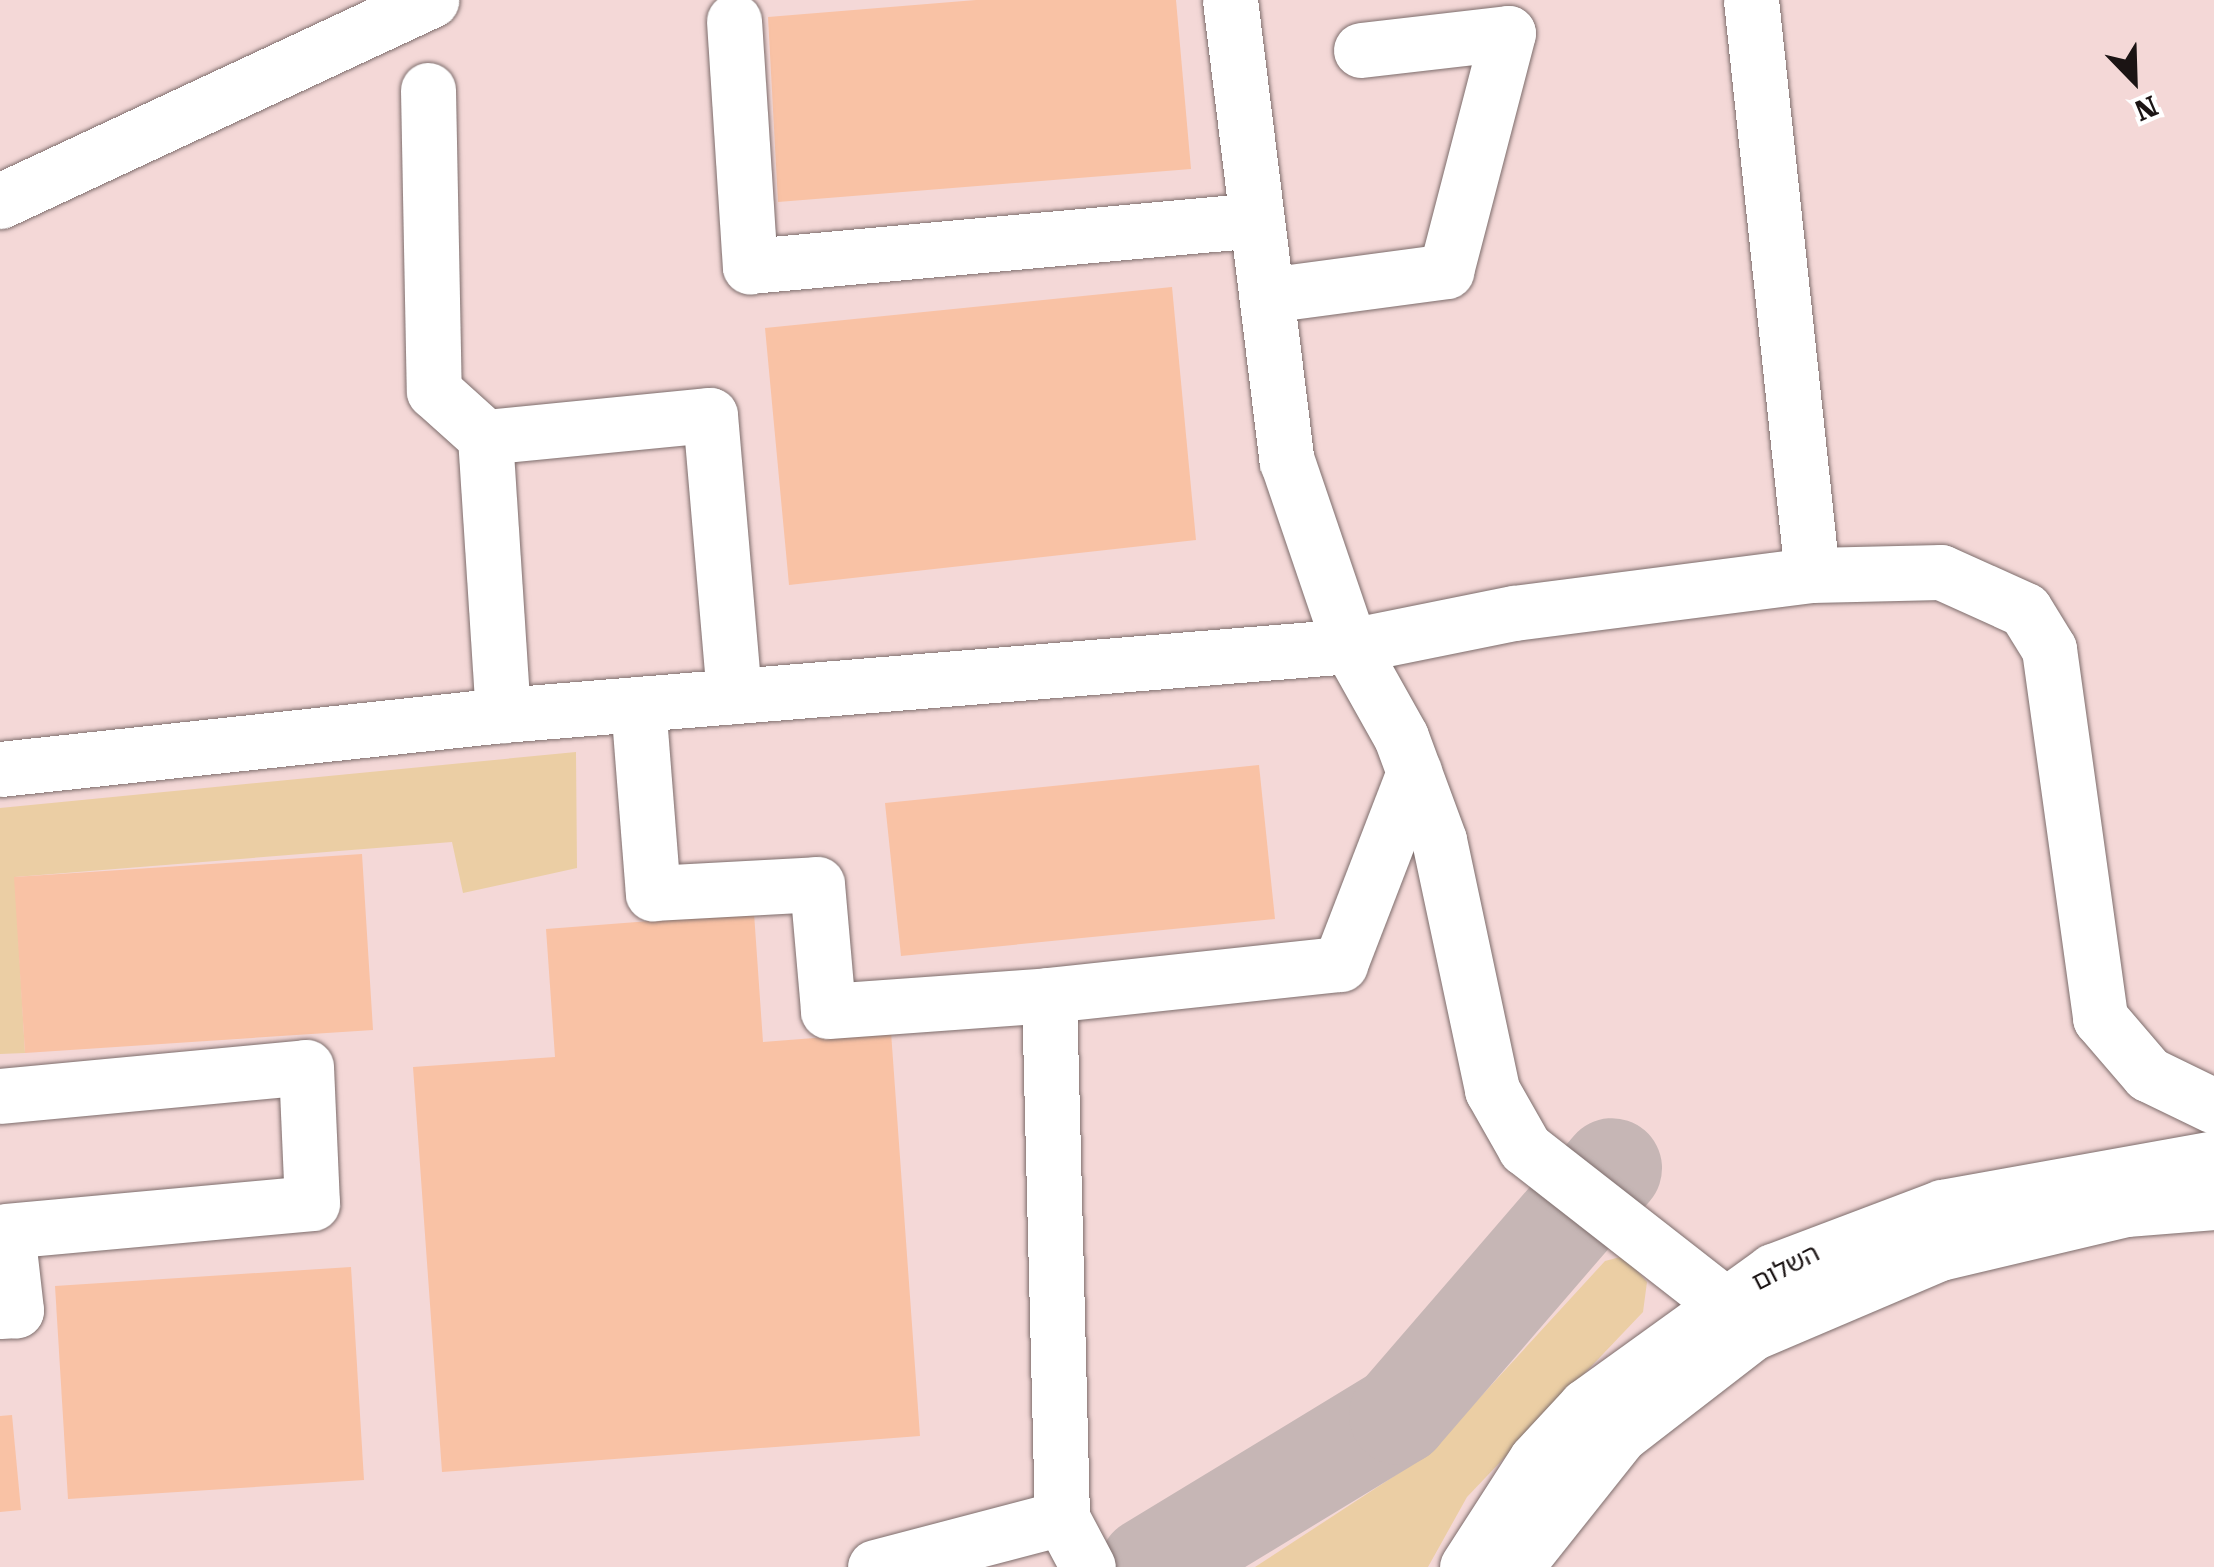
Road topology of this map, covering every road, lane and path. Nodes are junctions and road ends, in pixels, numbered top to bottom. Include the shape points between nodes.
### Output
1 (432, 0) edge
2 (1230, 0) edge
3 (1751, 0) edge
4 (734, 21) dead end
5 (1361, 50) dead end
6 (428, 90) dead end
7 (0, 201) edge
8 (1258, 220) junction
9 (1266, 296) junction
10 (485, 436) junction
11 (1812, 575) junction
12 (1350, 646) junction
13 (734, 696) junction
14 (638, 704) junction
15 (503, 715) junction
16 (0, 768) edge
17 (1414, 772) junction
18 (1050, 995) junction
19 (0, 1096) edge
20 (2214, 1106) edge
21 (2214, 1158) edge
22 (2214, 1202) edge
23 (1722, 1302) junction
24 (0, 1311) edge
25 (1062, 1518) junction
26 (875, 1567) edge
27 (1088, 1567) edge
28 (1467, 1567) edge
29 (1514, 1567) edge

1 - 7 lane
2 - 8 lane
3 - 11 lane
4 - 8 lane via 750,266
5 - 9 lane via 1508,32 1446,271
6 - 10 lane via 434,391
8 - 9 lane
9 - 12 lane via 1287,460
10 - 13 lane via 710,415
10 - 15 lane
11 - 12 lane via 1514,613
11 - 20 lane via 1940,572 2026,610 2060,682 2100,1018 2148,1074
12 - 13 lane
12 - 17 lane
13 - 14 lane
14 - 15 lane
14 - 18 lane via 653,893 816,884 828,1011
15 - 16 lane
17 - 18 lane via 1340,964
17 - 23 lane via 1439,840 1492,1090 1525,1148
18 - 25 lane
19 - 24 lane via 306,1066 312,1203 7,1230 16,1310
21 - 23 lane, השלום via 1942,1207 1859,1233
22 - 29 lane via 2126,1209 1940,1253 1752,1333 1620,1435
23 - 28 lane, השלום via 1586,1406 1536,1460
25 - 26 lane
25 - 27 lane

